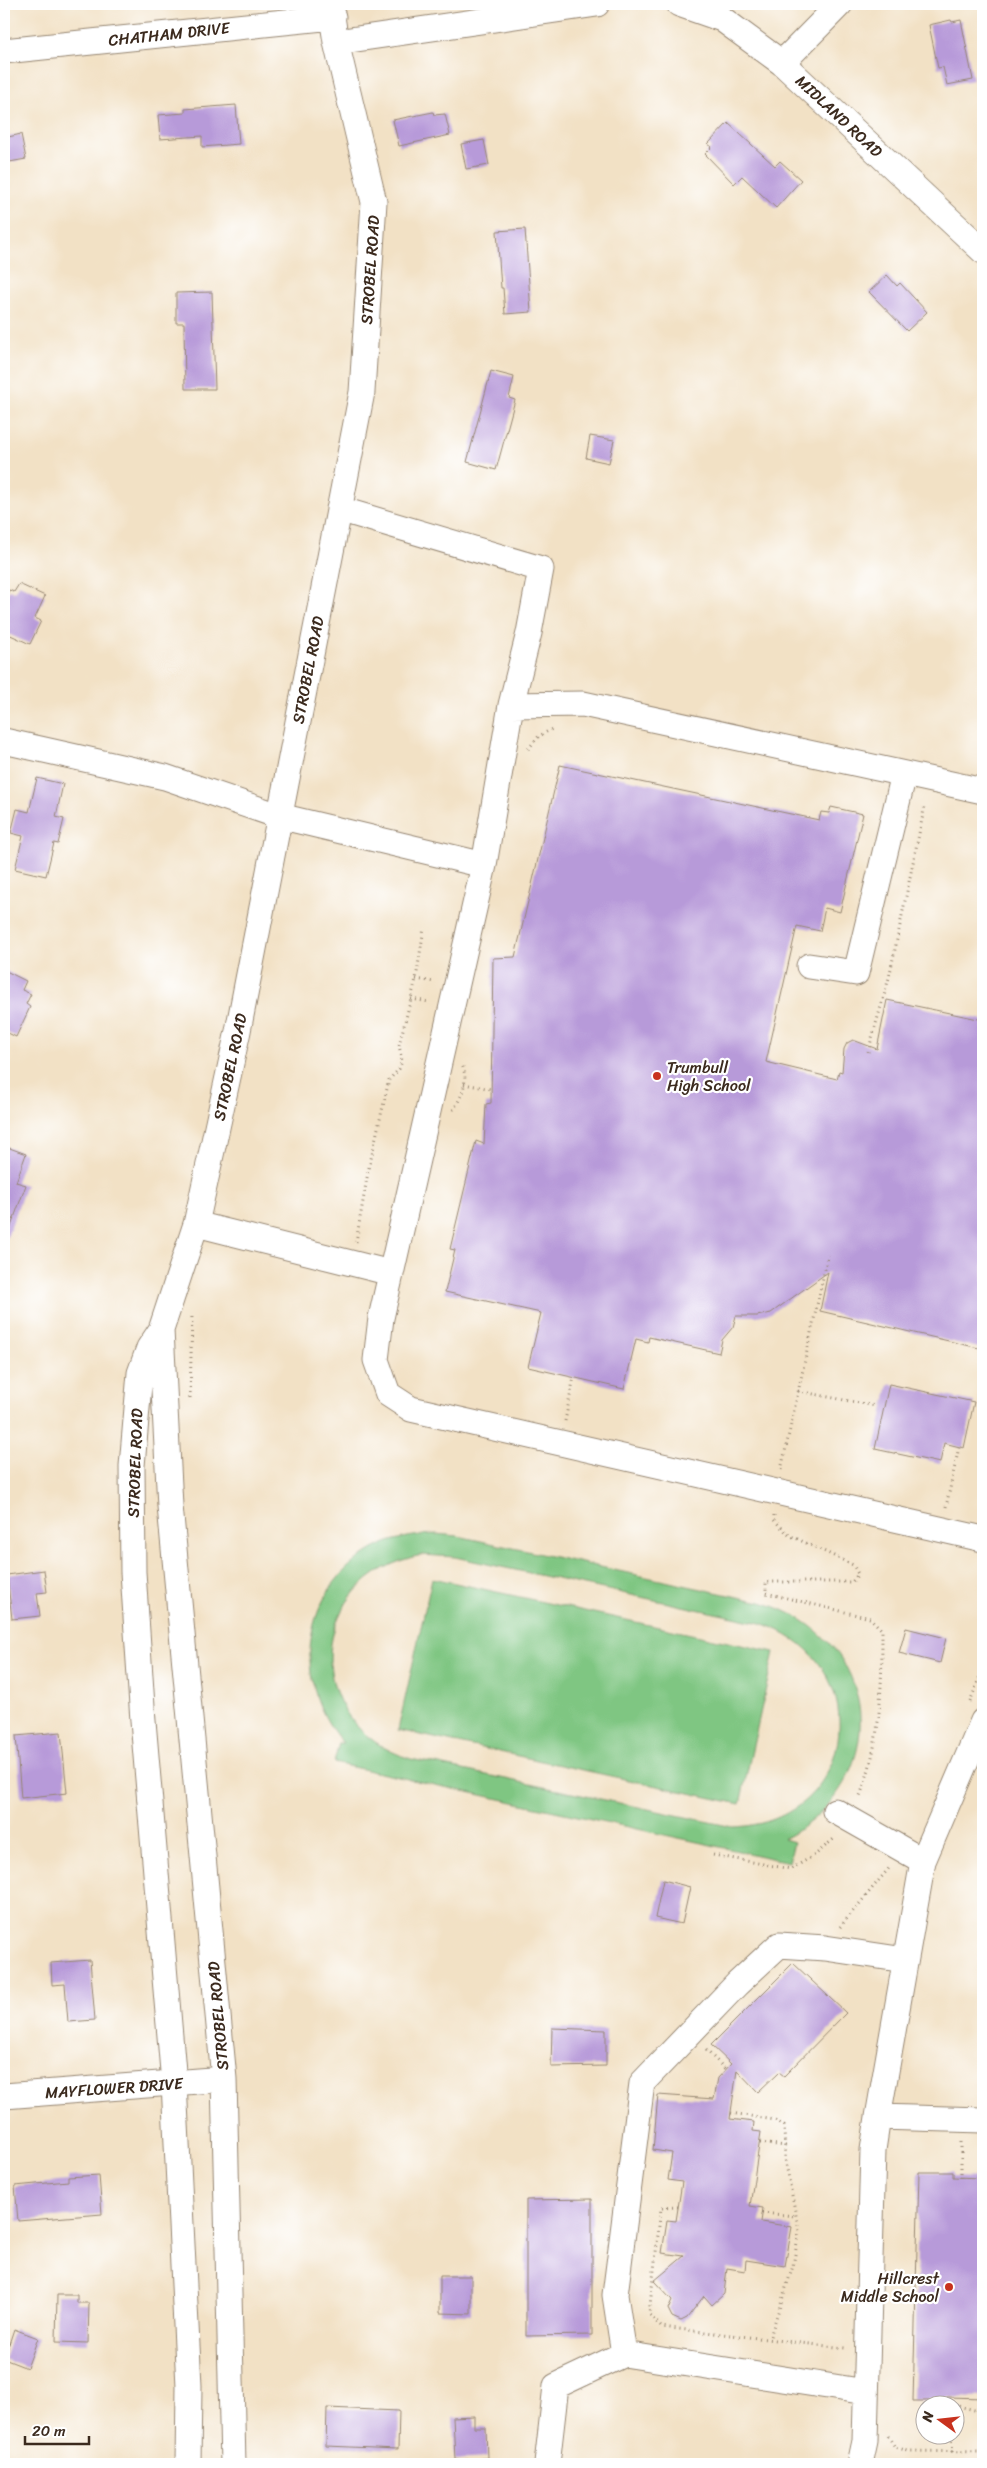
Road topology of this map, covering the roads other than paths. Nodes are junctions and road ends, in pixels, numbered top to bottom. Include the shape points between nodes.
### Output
1 (597, 4) edge
2 (678, 4) edge
3 (840, 4) edge
4 (332, 11) edge
5 (336, 42) junction
6 (4, 51) edge
7 (782, 63) junction
8 (983, 251) edge
9 (339, 509) junction
10 (511, 705) junction
11 (4, 741) edge
12 (904, 774) junction
13 (983, 791) edge
14 (280, 816) junction
15 (484, 865) junction
16 (809, 966) dead end
17 (196, 1224) junction
18 (391, 1272) junction
19 (161, 1330) junction
20 (983, 1539) edge
21 (175, 1569) junction
22 (133, 1572) junction
23 (975, 1715) edge
24 (842, 1815) road end
25 (913, 1856) junction
26 (905, 1960) junction
27 (224, 2079) junction
28 (174, 2083) junction
29 (4, 2096) edge
30 (878, 2117) junction
31 (983, 2120) edge
32 (624, 2354) junction
33 (866, 2392) junction
34 (188, 2464) edge
35 (233, 2464) edge
36 (547, 2464) edge
37 (860, 2464) edge

1 - 5 street
2 - 7 street, MIDLAND ROAD via 722,19
3 - 7 street
4 - 5 street, STROBEL ROAD
4 - 6 street, CHATHAM DRIVE
5 - 9 street, STROBEL ROAD via 374,202 362,392
7 - 8 street, MIDLAND ROAD
9 - 10 street via 541,569
9 - 14 street, STROBEL ROAD
10 - 12 street via 583,704
10 - 15 street
11 - 14 street via 165,777
12 - 13 street
12 - 16 street via 856,973
14 - 15 street
14 - 17 street, STROBEL ROAD
15 - 18 street
17 - 18 street
17 - 19 street, STROBEL ROAD
18 - 20 street via 376,1360 388,1394 412,1409
19 - 21 street, STROBEL ROAD
19 - 22 street, STROBEL ROAD via 149,1348 140,1373 132,1466
21 - 22 street
21 - 27 street, STROBEL ROAD
22 - 28 street, STROBEL ROAD
23 - 25 street
24 - 25 street
25 - 26 street
26 - 30 street
26 - 32 street via 829,1948 779,1946 737,1984 642,2083 614,2295
27 - 28 street, MAYFLOWER DRIVE
27 - 35 street, STROBEL ROAD
28 - 29 street, MAYFLOWER DRIVE
28 - 34 street, STROBEL ROAD via 189,2386
30 - 31 street
30 - 33 street via 873,2150
32 - 33 street
32 - 36 street via 556,2386
33 - 37 street via 865,2441

